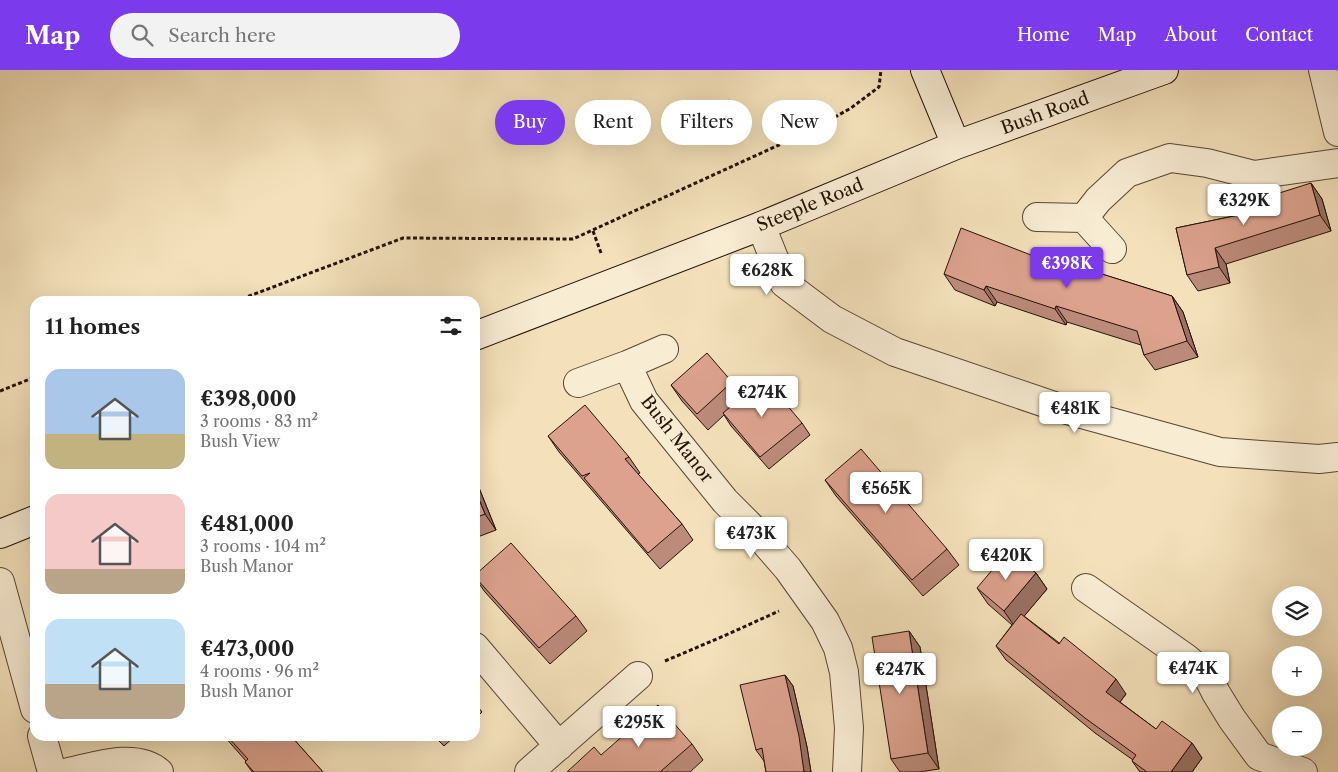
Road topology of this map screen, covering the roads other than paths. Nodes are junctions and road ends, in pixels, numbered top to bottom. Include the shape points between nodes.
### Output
1 (925, 70) edge
2 (1164, 70) edge
3 (1324, 70) edge
4 (1338, 132) edge
5 (956, 145) junction
6 (1338, 163) edge
7 (1037, 217) dead end
8 (1084, 218) junction
9 (761, 226) junction
10 (1112, 250) dead end
11 (480, 334) edge
12 (664, 349) dead end
13 (627, 365) junction
14 (578, 383) dead end
15 (1338, 457) edge
16 (30, 522) edge
17 (0, 534) edge
18 (0, 582) edge
19 (1086, 588) dead end
20 (480, 653) edge
21 (638, 676) road end
22 (30, 691) edge
23 (43, 741) edge
24 (559, 746) junction
25 (1253, 764) edge
26 (52, 772) edge
27 (69, 772) edge
28 (160, 772) edge
29 (529, 772) edge
30 (847, 772) edge
31 (1303, 772) edge

1 - 5 street
2 - 5 street, Bush Road
3 - 4 street
5 - 9 street, Steeple Road
6 - 8 street via 1254,175 1170,158 1127,173
7 - 8 street
8 - 10 street
9 - 11 street, Steeple Road
9 - 15 street via 784,283 832,319 895,352 1060,408 1220,452 1320,459
12 - 13 street
13 - 14 street
13 - 30 street, Bush Manor via 644,401 725,501 788,569 825,620 842,664 849,728
16 - 17 street
18 - 22 street
19 - 25 street via 1203,672 1232,719
20 - 24 street
21 - 24 street
23 - 26 street
24 - 29 street
25 - 31 street
27 - 28 street via 131,761 149,765

